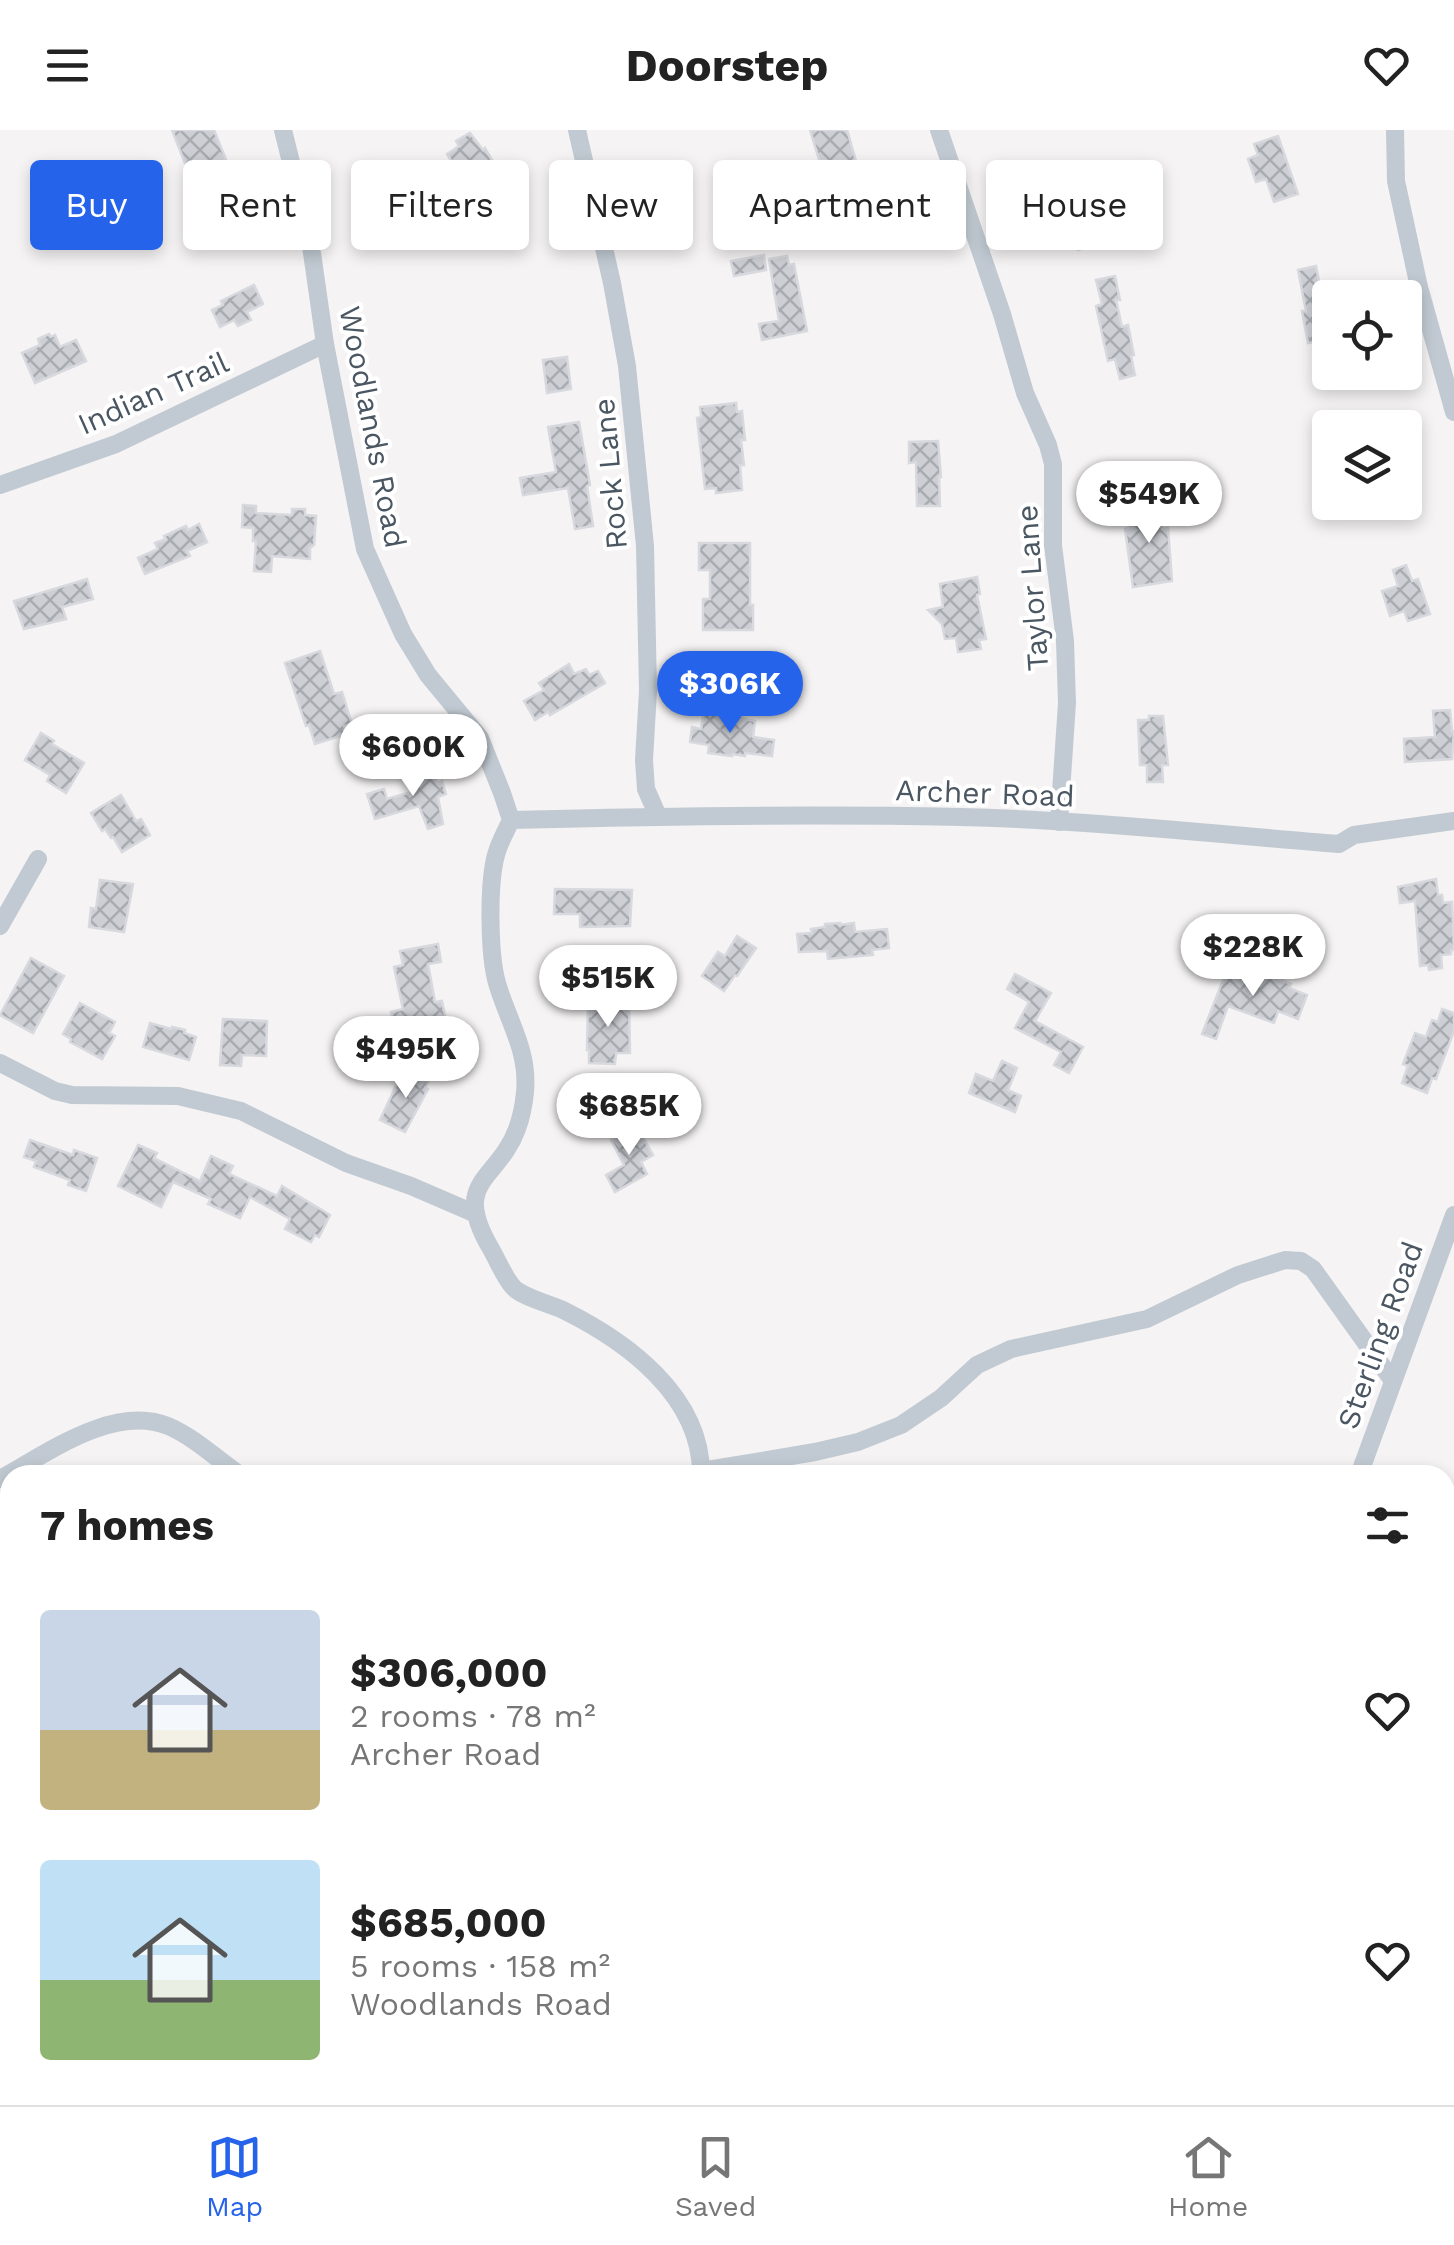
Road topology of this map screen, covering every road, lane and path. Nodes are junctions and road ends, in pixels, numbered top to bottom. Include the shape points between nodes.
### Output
1 (284, 130) edge
2 (576, 130) edge
3 (939, 130) edge
4 (1396, 130) edge
5 (325, 344) junction
6 (1454, 412) edge
7 (0, 484) edge
8 (658, 816) junction
9 (511, 820) junction
10 (1454, 821) edge
11 (1058, 822) junction
12 (38, 859) dead end
13 (0, 926) edge
14 (0, 1063) edge
15 (476, 1214) junction
16 (1454, 1215) edge
17 (1392, 1381) junction
18 (26, 1465) edge
19 (226, 1465) edge
20 (700, 1465) edge
21 (744, 1465) edge
22 (1363, 1465) edge

1 - 5 street, Woodlands Road via 310,239
2 - 8 street, Rock Lane via 627,366 645,546 644,760 646,789
3 - 11 street, Taylor Lane via 1053,464 1067,703
4 - 6 street via 1396,181
5 - 7 street, Indian Trail via 116,444
5 - 9 street, Woodlands Road via 365,549 403,634 480,738
8 - 9 street, Archer Road
8 - 11 street, Archer Road
9 - 15 street via 496,855 492,965 525,1059 525,1091 517,1130 479,1184
10 - 11 street, Archer Road via 1354,835 1339,844
12 - 13 street
14 - 15 street via 72,1095 178,1096 241,1111 346,1163
15 - 20 street via 515,1290 595,1326 670,1390 694,1432
16 - 17 street, Sterling Road
17 - 21 street via 1313,1269 1284,1260 1147,1319 1011,1349 977,1365 901,1425 858,1442
17 - 22 street, Sterling Road
18 - 19 street via 90,1430 137,1422 166,1425

